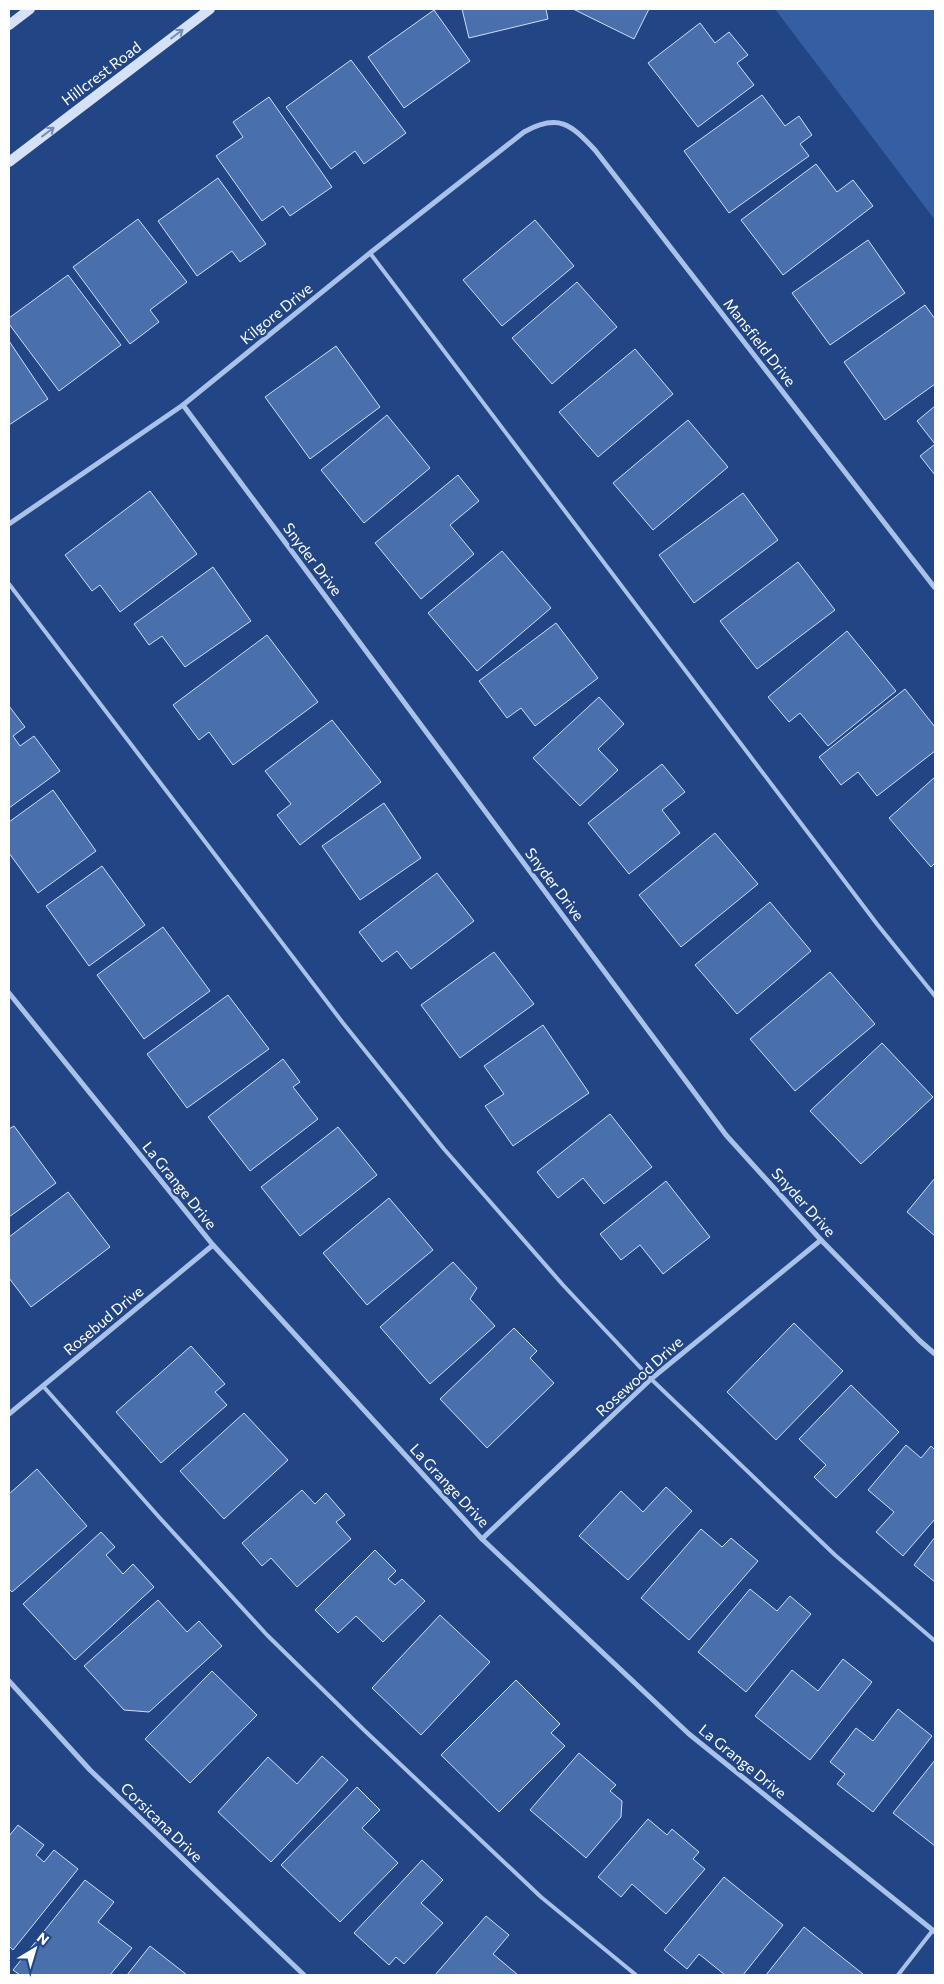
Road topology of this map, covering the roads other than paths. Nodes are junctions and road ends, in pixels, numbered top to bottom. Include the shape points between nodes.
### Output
1 (30, 9) edge
2 (210, 9) edge
3 (9, 25) edge
4 (556, 122) joint
5 (9, 162) edge
6 (370, 253) junction
7 (183, 405) junction
8 (9, 524) edge
9 (9, 584) edge
10 (935, 588) edge
11 (9, 993) edge
12 (935, 996) edge
13 (821, 1240) junction
14 (213, 1245) junction
15 (935, 1354) edge
16 (651, 1379) junction
17 (43, 1386) junction
18 (9, 1414) edge
19 (482, 1539) junction
20 (935, 1641) edge
21 (9, 1681) edge
22 (934, 1931) edge
23 (304, 1975) edge
24 (636, 1975) edge
25 (898, 1975) edge

1 - 3 main road
5 -> 2 main road, Hillcrest Road
4 - 6 street, Kilgore Drive via 538,124 524,132
4 - 10 street, Mansfield Drive via 581,134 596,150
6 - 7 street, Kilgore Drive
6 - 12 lane
7 - 8 street, Kilgore Drive
7 - 13 street, Snyder Drive via 726,1135
9 - 16 lane via 342,1024 444,1149
11 - 14 street, La Grange Drive
13 - 15 street, Snyder Drive
13 - 16 street, Rosewood Drive
14 - 17 street, Rosebud Drive
14 - 19 street, La Grange Drive
16 - 19 street, Rosewood Drive
16 - 20 lane via 835,1555
17 - 18 street, Rosebud Drive
17 - 24 lane via 268,1636 540,1897
19 - 22 street, La Grange Drive via 689,1734
21 - 23 street, Corsicana Drive via 90,1770
22 - 25 lane

